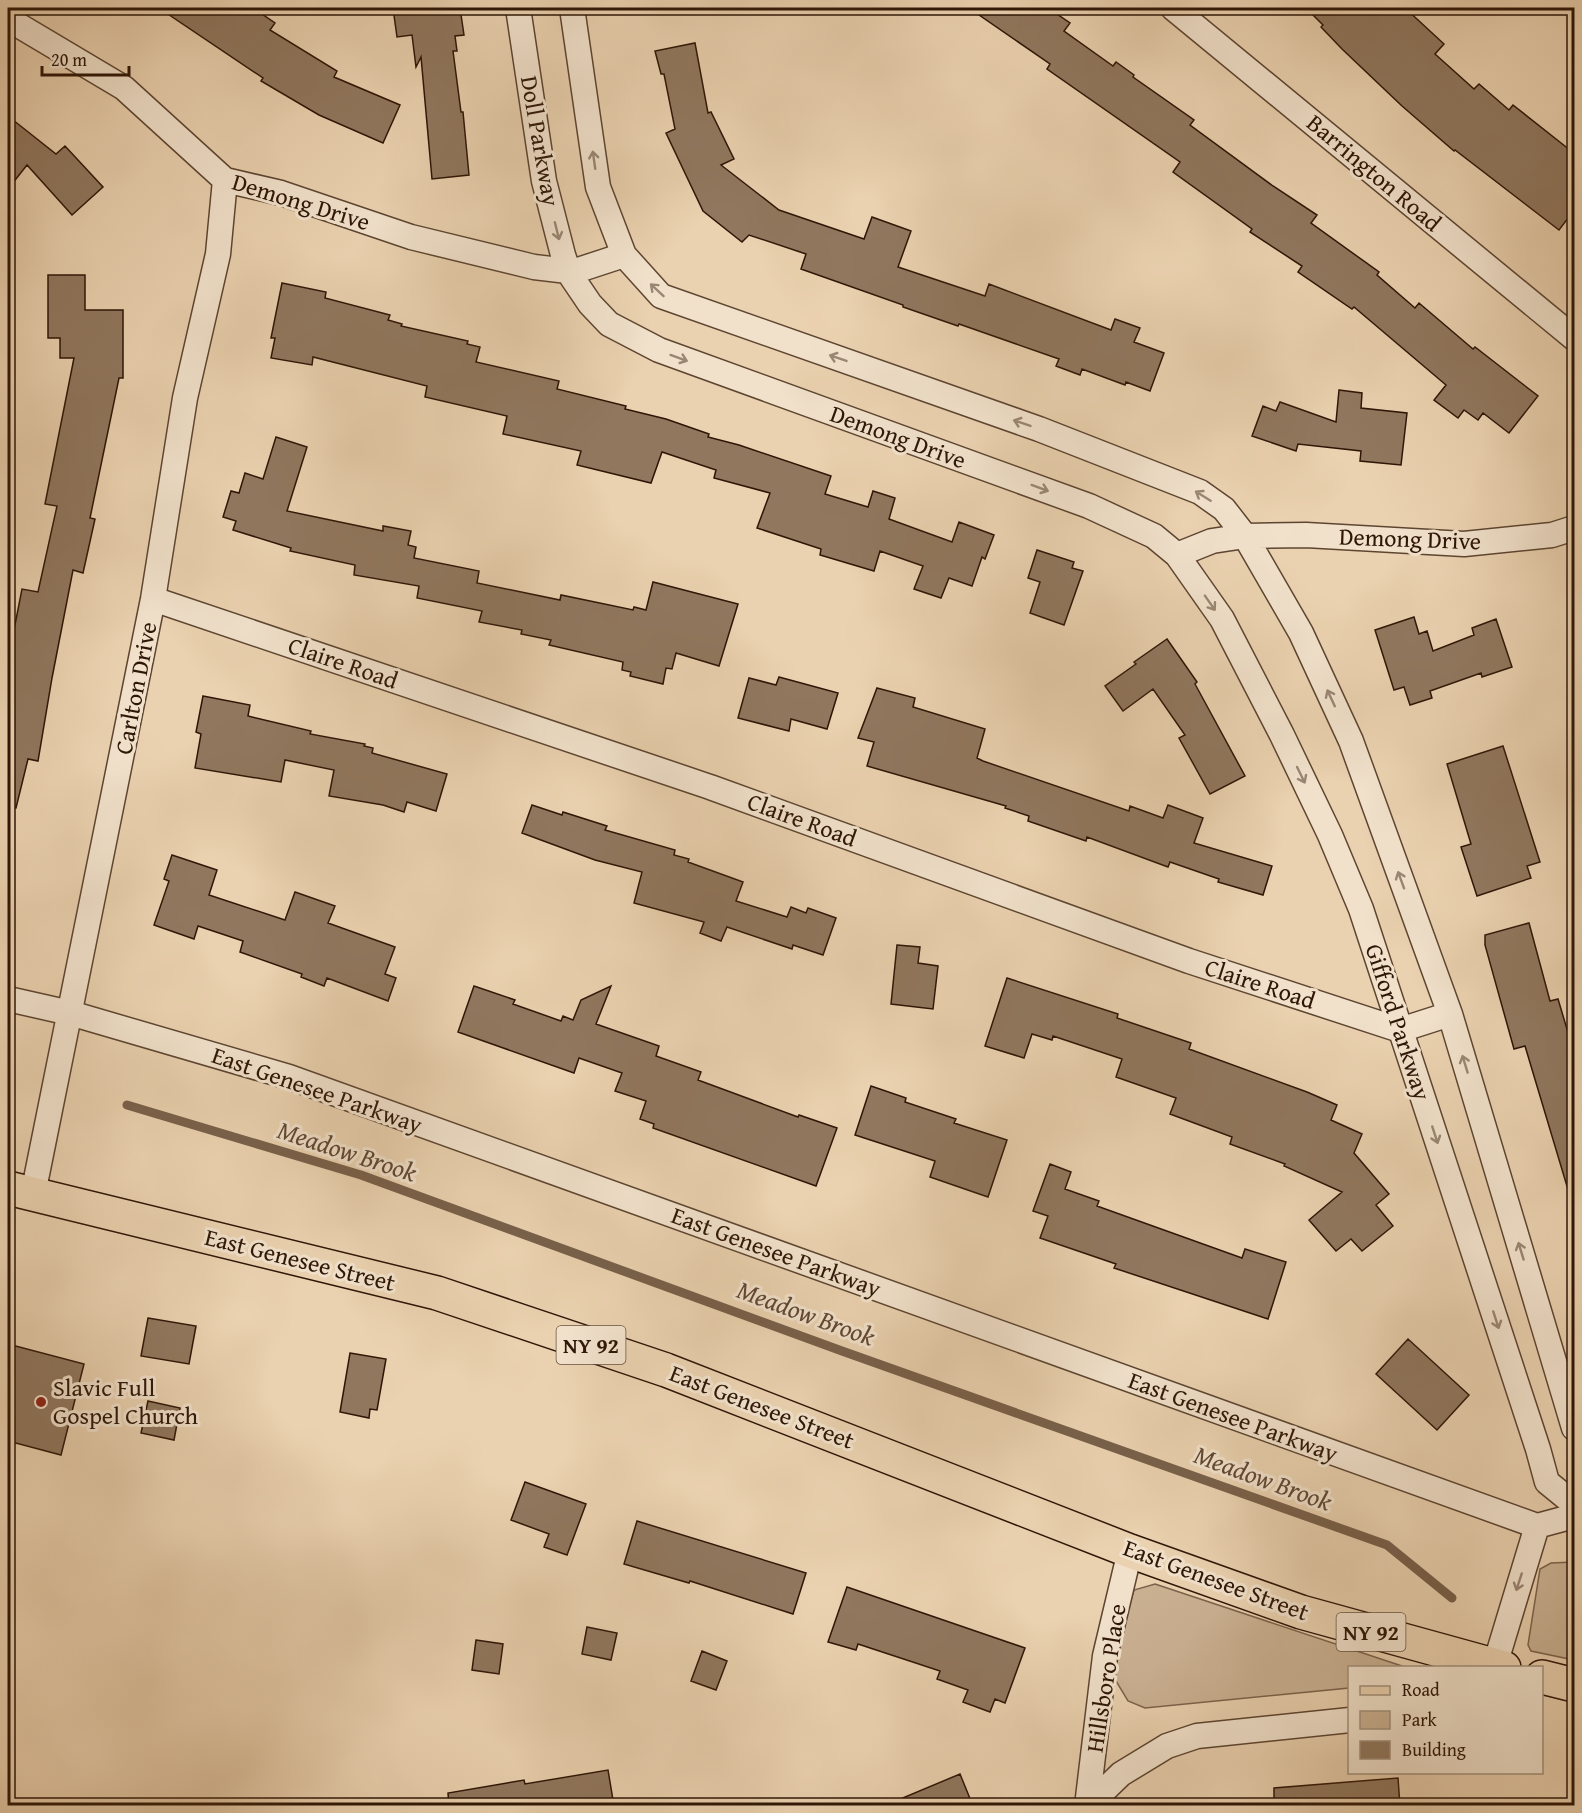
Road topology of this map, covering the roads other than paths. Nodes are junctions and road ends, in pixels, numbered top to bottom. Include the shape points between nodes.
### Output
1 (518, 8) edge
2 (572, 8) edge
3 (1173, 8) edge
4 (8, 19) edge
5 (225, 180) junction
6 (624, 255) junction
7 (569, 273) junction
8 (1575, 338) edge
9 (1575, 528) edge
10 (1245, 536) junction
11 (1177, 555) junction
12 (153, 599) junction
13 (8, 999) edge
14 (70, 1013) junction
15 (1450, 1014) junction
16 (1401, 1030) junction
17 (20, 1191) edge
18 (1575, 1428) edge
19 (1575, 1504) edge
20 (1575, 1516) edge
21 (1537, 1526) junction
22 (1130, 1551) junction
23 (1493, 1666) edge
24 (1497, 1666) edge
25 (1543, 1677) edge
26 (1575, 1685) edge
27 (1348, 1720) edge
28 (1088, 1806) edge

1 -> 7 street, Doll Parkway via 544,181
6 -> 2 street, Doll Parkway via 598,187
3 - 8 street, Barrington Road
4 - 5 street, Demong Drive via 124,88
5 - 7 street, Demong Drive via 281,193 411,237
5 - 12 street, Carlton Drive via 218,254 185,398
6 - 7 street, Demong Drive
10 -> 6 street via 1224,509 1200,492 1039,429 661,296
7 -> 11 street, Demong Drive via 609,324 659,350 1089,506 1154,536
9 - 10 street, Demong Drive via 1552,535 1464,544 1306,535
10 - 11 street, Demong Drive via 1212,541
15 -> 10 street, Gifford Parkway via 1351,741 1301,633
11 -> 16 street, Gifford Parkway via 1222,619 1330,835
12 - 14 street, Carlton Drive
12 - 16 street, Claire Road via 710,787 1189,961
13 - 14 street, East Genesee Parkway
14 - 17 street, Carlton Drive
14 - 21 street, East Genesee Parkway via 289,1077
15 - 16 street
18 -> 15 street, Gifford Parkway
16 -> 19 street, Gifford Parkway via 1547,1482
17 - 22 main road, East Genesee Street / NY 92 via 448,1297 666,1370
20 - 21 street
21 -> 24 street
22 - 23 main road, East Genesee Street / NY 92 via 1301,1612
22 - 28 street, Hillsboro Place via 1105,1656
25 - 26 main road
27 - 28 street via 1197,1736 1167,1746 1121,1774

